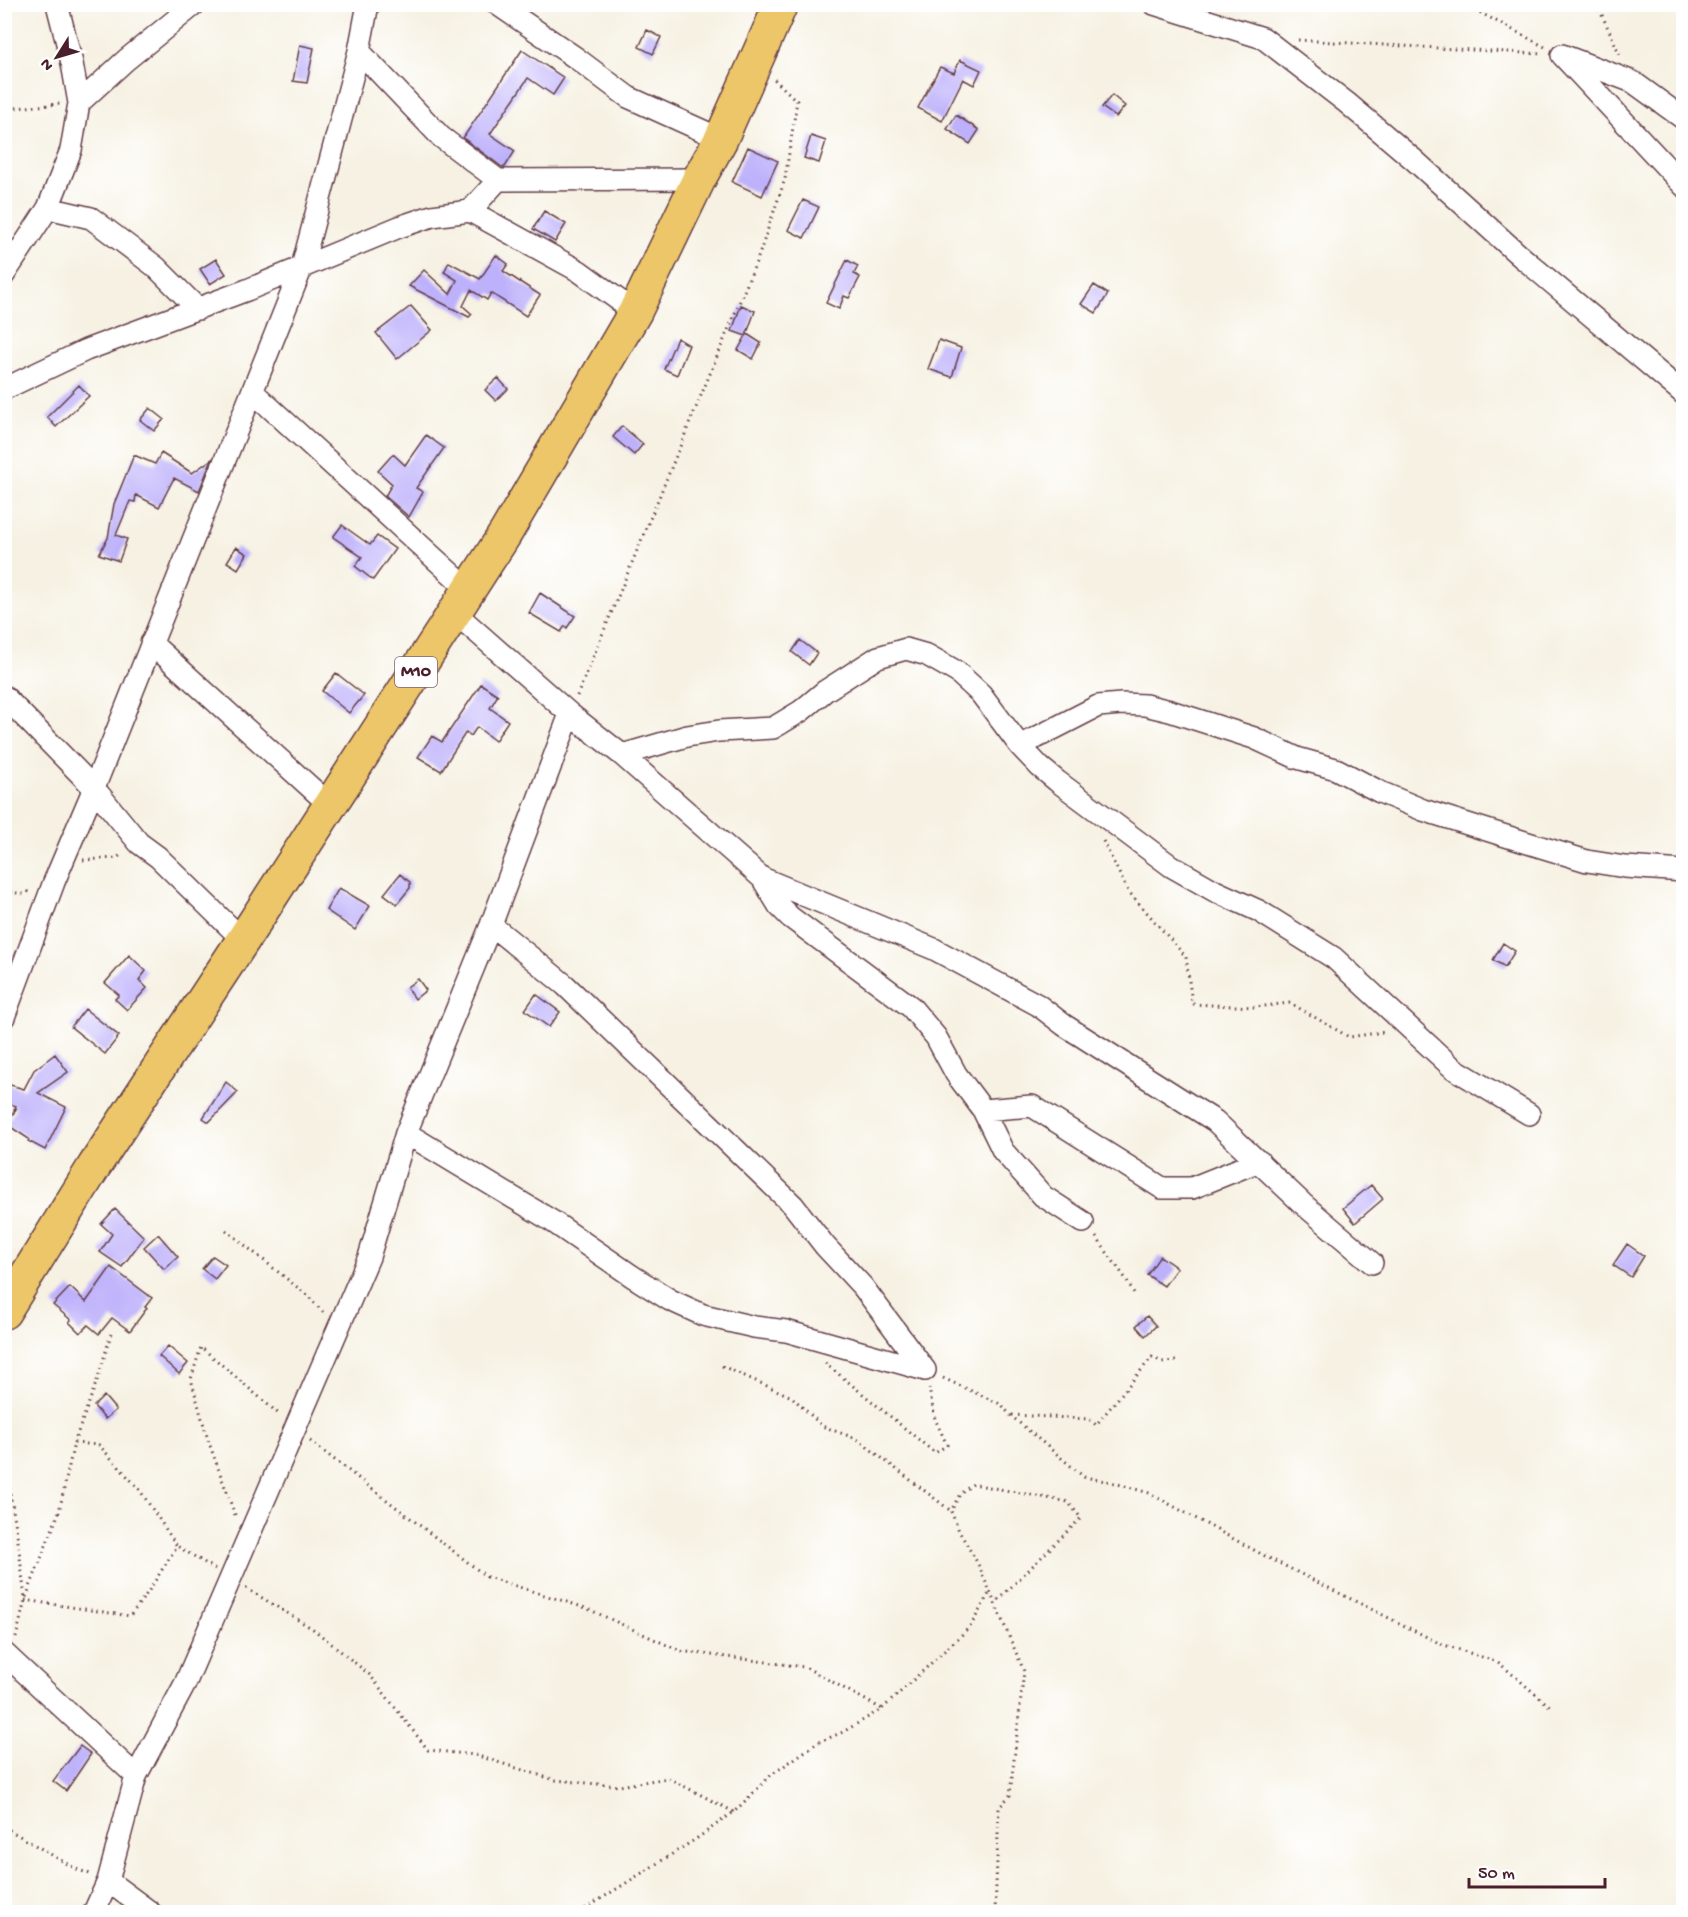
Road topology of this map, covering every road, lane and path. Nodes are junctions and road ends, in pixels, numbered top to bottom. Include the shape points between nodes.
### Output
1 (57, 4) edge
2 (195, 4) edge
3 (368, 4) edge
4 (497, 4) edge
5 (781, 4) edge
6 (1154, 4) edge
7 (1464, 4) edge
8 (1597, 4) edge
9 (1263, 38) junction
10 (359, 51) junction
11 (1562, 56) junction
12 (755, 62) junction
13 (1633, 82) junction
14 (79, 103) junction
15 (4, 109) edge
16 (1683, 119) edge
17 (721, 139) junction
18 (699, 179) junction
19 (498, 180) junction
20 (1683, 186) edge
21 (48, 208) junction
22 (470, 211) junction
23 (302, 267) junction
24 (4, 275) edge
25 (198, 309) junction
26 (635, 312) junction
27 (4, 389) edge
28 (253, 392) junction
29 (1683, 394) edge
30 (461, 601) junction
31 (151, 643) junction
32 (4, 696) edge
33 (570, 714) junction
34 (1020, 746) junction
35 (622, 755) junction
36 (94, 788) junction
37 (330, 804) junction
38 (1102, 840) dead end
39 (1683, 871) edge
40 (762, 878) junction
41 (491, 925) junction
42 (243, 940) junction
43 (4, 1017) edge
44 (1410, 1028) junction
45 (983, 1110) junction
46 (1529, 1114) dead end
47 (406, 1133) junction
48 (1259, 1161) junction
49 (1083, 1222) joint
50 (226, 1230) dead end
51 (1372, 1263) dead end
52 (1134, 1293) dead end
53 (4, 1312) edge
54 (338, 1329) junction
55 (111, 1334) dead end
56 (822, 1360) dead end
57 (1176, 1361) dead end
58 (722, 1366) dead end
59 (925, 1370) junction
60 (1010, 1414) junction
61 (296, 1429) junction
62 (74, 1443) junction
63 (4, 1458) edge
64 (951, 1511) junction
65 (246, 1545) junction
66 (177, 1546) junction
67 (232, 1578) junction
68 (990, 1592) junction
69 (25, 1600) junction
70 (995, 1603) junction
71 (6, 1654) edge
72 (882, 1709) junction
73 (1553, 1709) dead end
74 (136, 1776) junction
75 (734, 1812) junction
76 (4, 1827) edge
77 (108, 1881) junction
78 (94, 1912) edge
79 (150, 1912) edge
80 (580, 1912) edge
81 (995, 1912) edge

1 - 14 street
2 - 14 street
3 - 10 street
4 - 17 street via 628,97
5 - 12 main road, M10
6 - 9 street
7 - 11 path
8 - 13 path
9 - 11 path
9 - 29 street via 1347,102
10 - 19 street via 441,137
10 - 23 street
11 - 13 street
11 - 20 street
12 - 17 main road, M10
12 - 33 path via 797,100 785,179 759,255
13 - 16 street
14 - 15 path
14 - 21 street via 70,150
17 - 18 main road, M10
18 - 19 street
18 - 26 main road, M10
19 - 22 street
21 - 24 street
21 - 25 street via 91,218 156,267
22 - 23 street via 432,216
22 - 26 street via 579,271
23 - 25 street
23 - 28 street
25 - 27 street via 86,350
26 - 30 main road, M10 via 505,534
28 - 30 street
28 - 31 street
30 - 33 street
30 - 37 main road, M10
31 - 36 street
31 - 37 street
32 - 36 street
33 - 35 street
33 - 41 street
34 - 35 street via 981,694 957,672 927,655 906,649 878,657 773,728 687,736
34 - 39 street via 1098,706 1145,705 1254,738 1297,758 1336,769 1423,810 1528,843 1587,861
34 - 44 street via 1056,781 1171,866 1259,911 1335,958
35 - 40 street
36 - 42 street via 139,843
36 - 43 street
37 - 42 main road, M10
38 - 44 path via 1128,891 1186,957 1192,1004 1255,1007 1290,1003 1349,1037
40 - 45 street via 790,917 911,1007 936,1036 956,1074
40 - 48 street via 934,949 1038,1005 1215,1121
41 - 47 street
41 - 59 street via 565,985 794,1205 863,1287
42 - 53 main road, M10
44 - 46 street via 1453,1068
45 - 48 street via 1032,1106 1162,1188 1192,1188
45 - 49 street via 1003,1151 1026,1178 1043,1196
47 - 54 street via 369,1257
47 - 59 street via 552,1221 670,1299 703,1314 786,1331
48 - 51 street
49 - 52 path
50 - 54 path via 307,1295
54 - 61 street
55 - 62 path
56 - 59 path via 935,1454 947,1445 935,1419
57 - 60 path via 1162,1362 1152,1357 1096,1425 1089,1419
58 - 64 path via 792,1397 822,1426 857,1439
59 - 60 path via 1002,1405
60 - 73 path via 1084,1477 1149,1493 1441,1644 1498,1662
61 - 65 street
61 - 65 path via 201,1347 191,1378 208,1440
61 - 72 path via 488,1577 586,1608 680,1651 805,1667
62 - 66 path via 99,1445 139,1489
62 - 69 path via 59,1512
63 - 69 path
64 - 68 path
64 - 70 path via 960,1494 973,1484 1068,1502 1081,1518
65 - 67 street
66 - 67 path
66 - 69 path via 130,1616
67 - 74 street via 185,1684
67 - 75 path via 313,1629 370,1675 428,1750 475,1755 555,1780 619,1786 668,1778
68 - 70 path
68 - 72 path via 970,1627
69 - 71 path via 16,1639
70 - 81 path via 1024,1671 1010,1795 999,1808
71 - 74 street
72 - 75 path via 817,1743 771,1775
74 - 77 street
75 - 80 path
76 - 77 path via 76,1869
77 - 78 street
77 - 79 street

